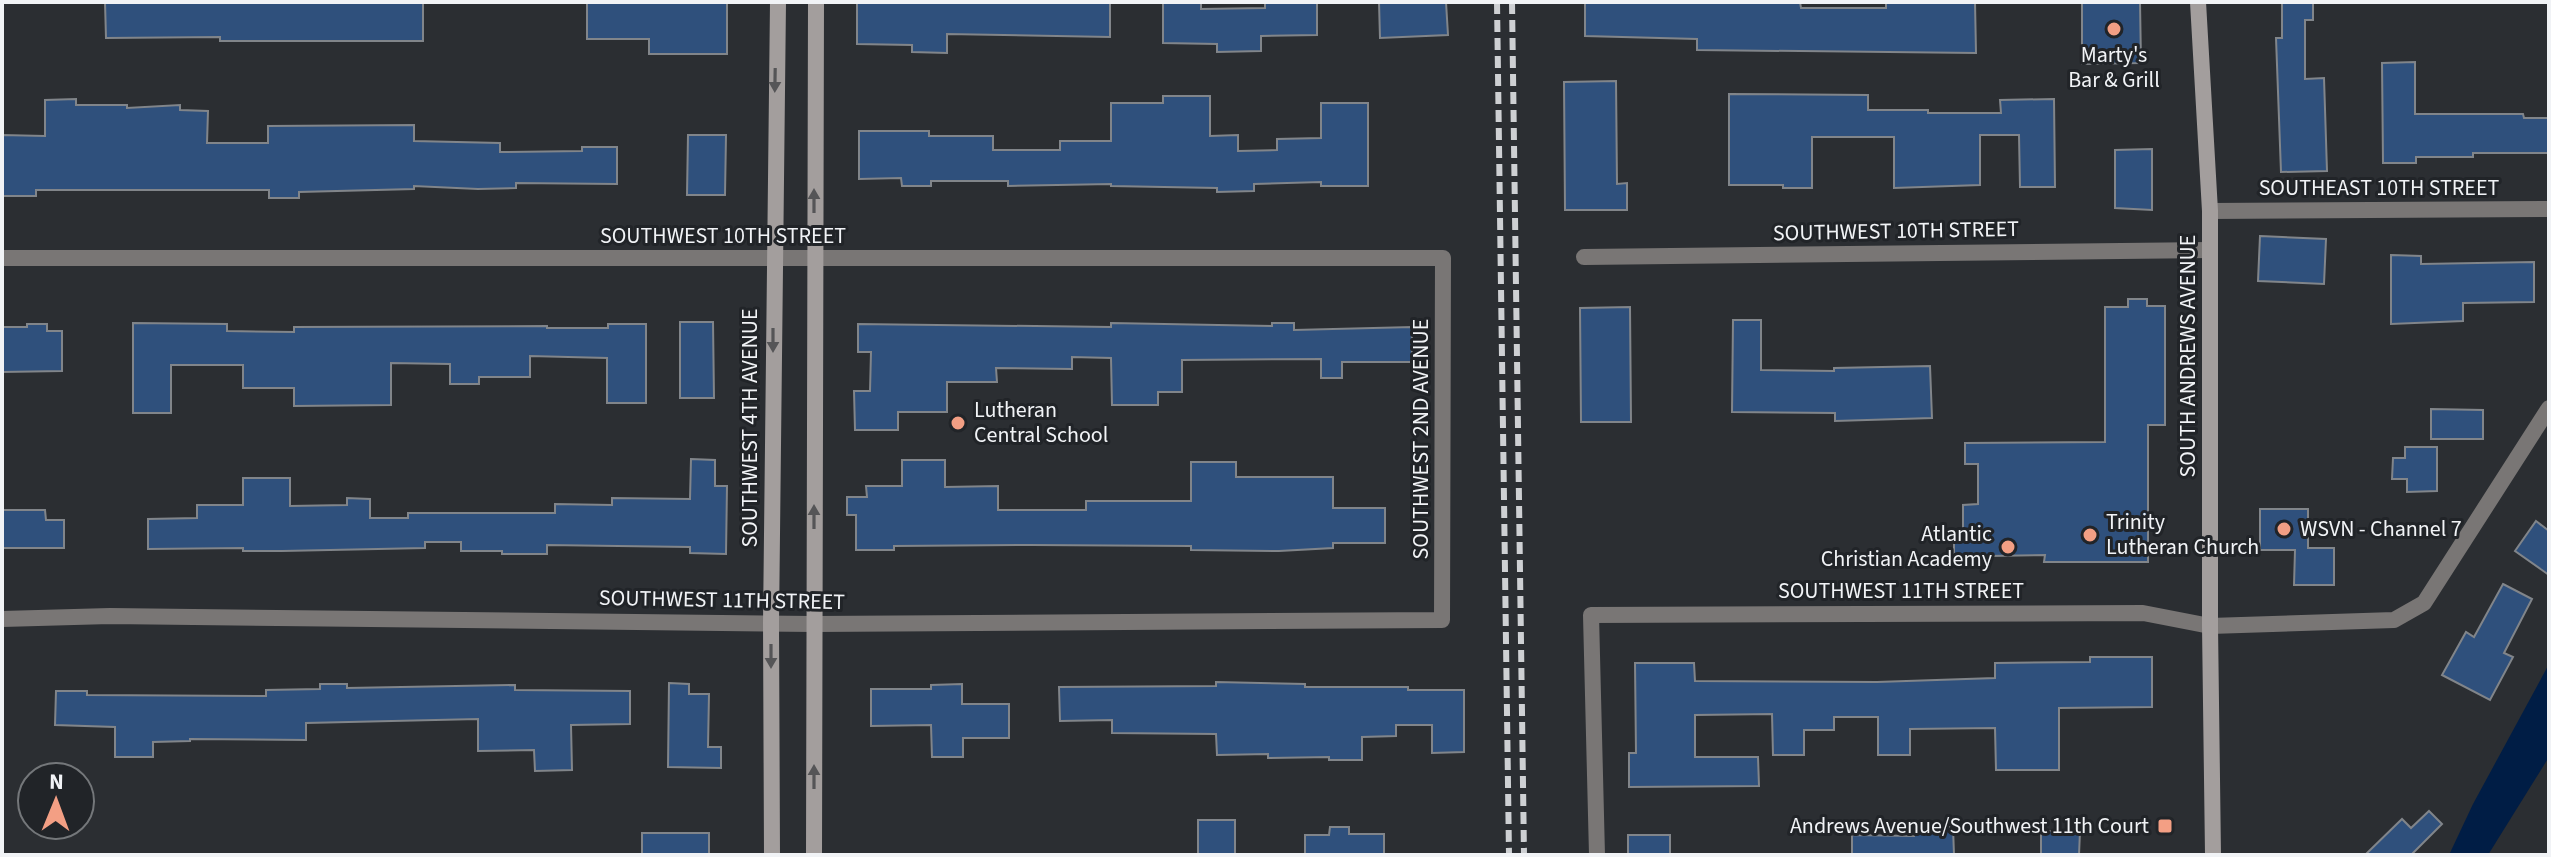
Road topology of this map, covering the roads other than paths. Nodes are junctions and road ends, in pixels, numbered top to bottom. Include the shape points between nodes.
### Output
1 (778, 2) edge
2 (816, 2) edge
3 (2198, 2) edge
4 (2549, 209) edge
5 (2210, 211) junction
6 (2210, 250) junction
7 (774, 257) junction
8 (1584, 257) dead end
9 (2, 258) edge
10 (814, 258) junction
11 (1443, 258) joint
12 (2549, 408) edge
13 (2, 619) edge
14 (1442, 620) joint
15 (771, 623) junction
16 (814, 624) junction
17 (2210, 626) junction
18 (772, 855) edge
19 (814, 855) edge
20 (1597, 855) edge
21 (2213, 855) edge

1 -> 7 main road, SOUTHWEST 4TH AVENUE
10 -> 2 main road
3 - 5 main road, SOUTH ANDREWS AVENUE
4 - 5 street, SOUTHEAST 10TH STREET
5 - 6 main road, SOUTH ANDREWS AVENUE
6 - 8 street, SOUTHWEST 10TH STREET
6 - 17 main road, SOUTH ANDREWS AVENUE
7 - 9 street, SOUTHWEST 10TH STREET
7 - 10 street, SOUTHWEST 10TH STREET
7 -> 15 main road, SOUTHWEST 4TH AVENUE
10 - 11 street, SOUTHWEST 10TH STREET
16 -> 10 main road
11 - 14 street, SOUTHWEST 2ND AVENUE
12 - 17 street, SOUTHWEST 11TH STREET via 2424,603 2394,620
13 - 15 street, SOUTHWEST 11TH STREET
14 - 16 street, SOUTHWEST 11TH STREET
15 - 16 street, SOUTHWEST 11TH STREET
15 -> 18 main road, SOUTHWEST 4TH AVENUE
19 -> 16 main road
17 - 20 street, SOUTHWEST 11TH STREET via 2143,613 1591,615
17 - 21 main road, SOUTH ANDREWS AVENUE

